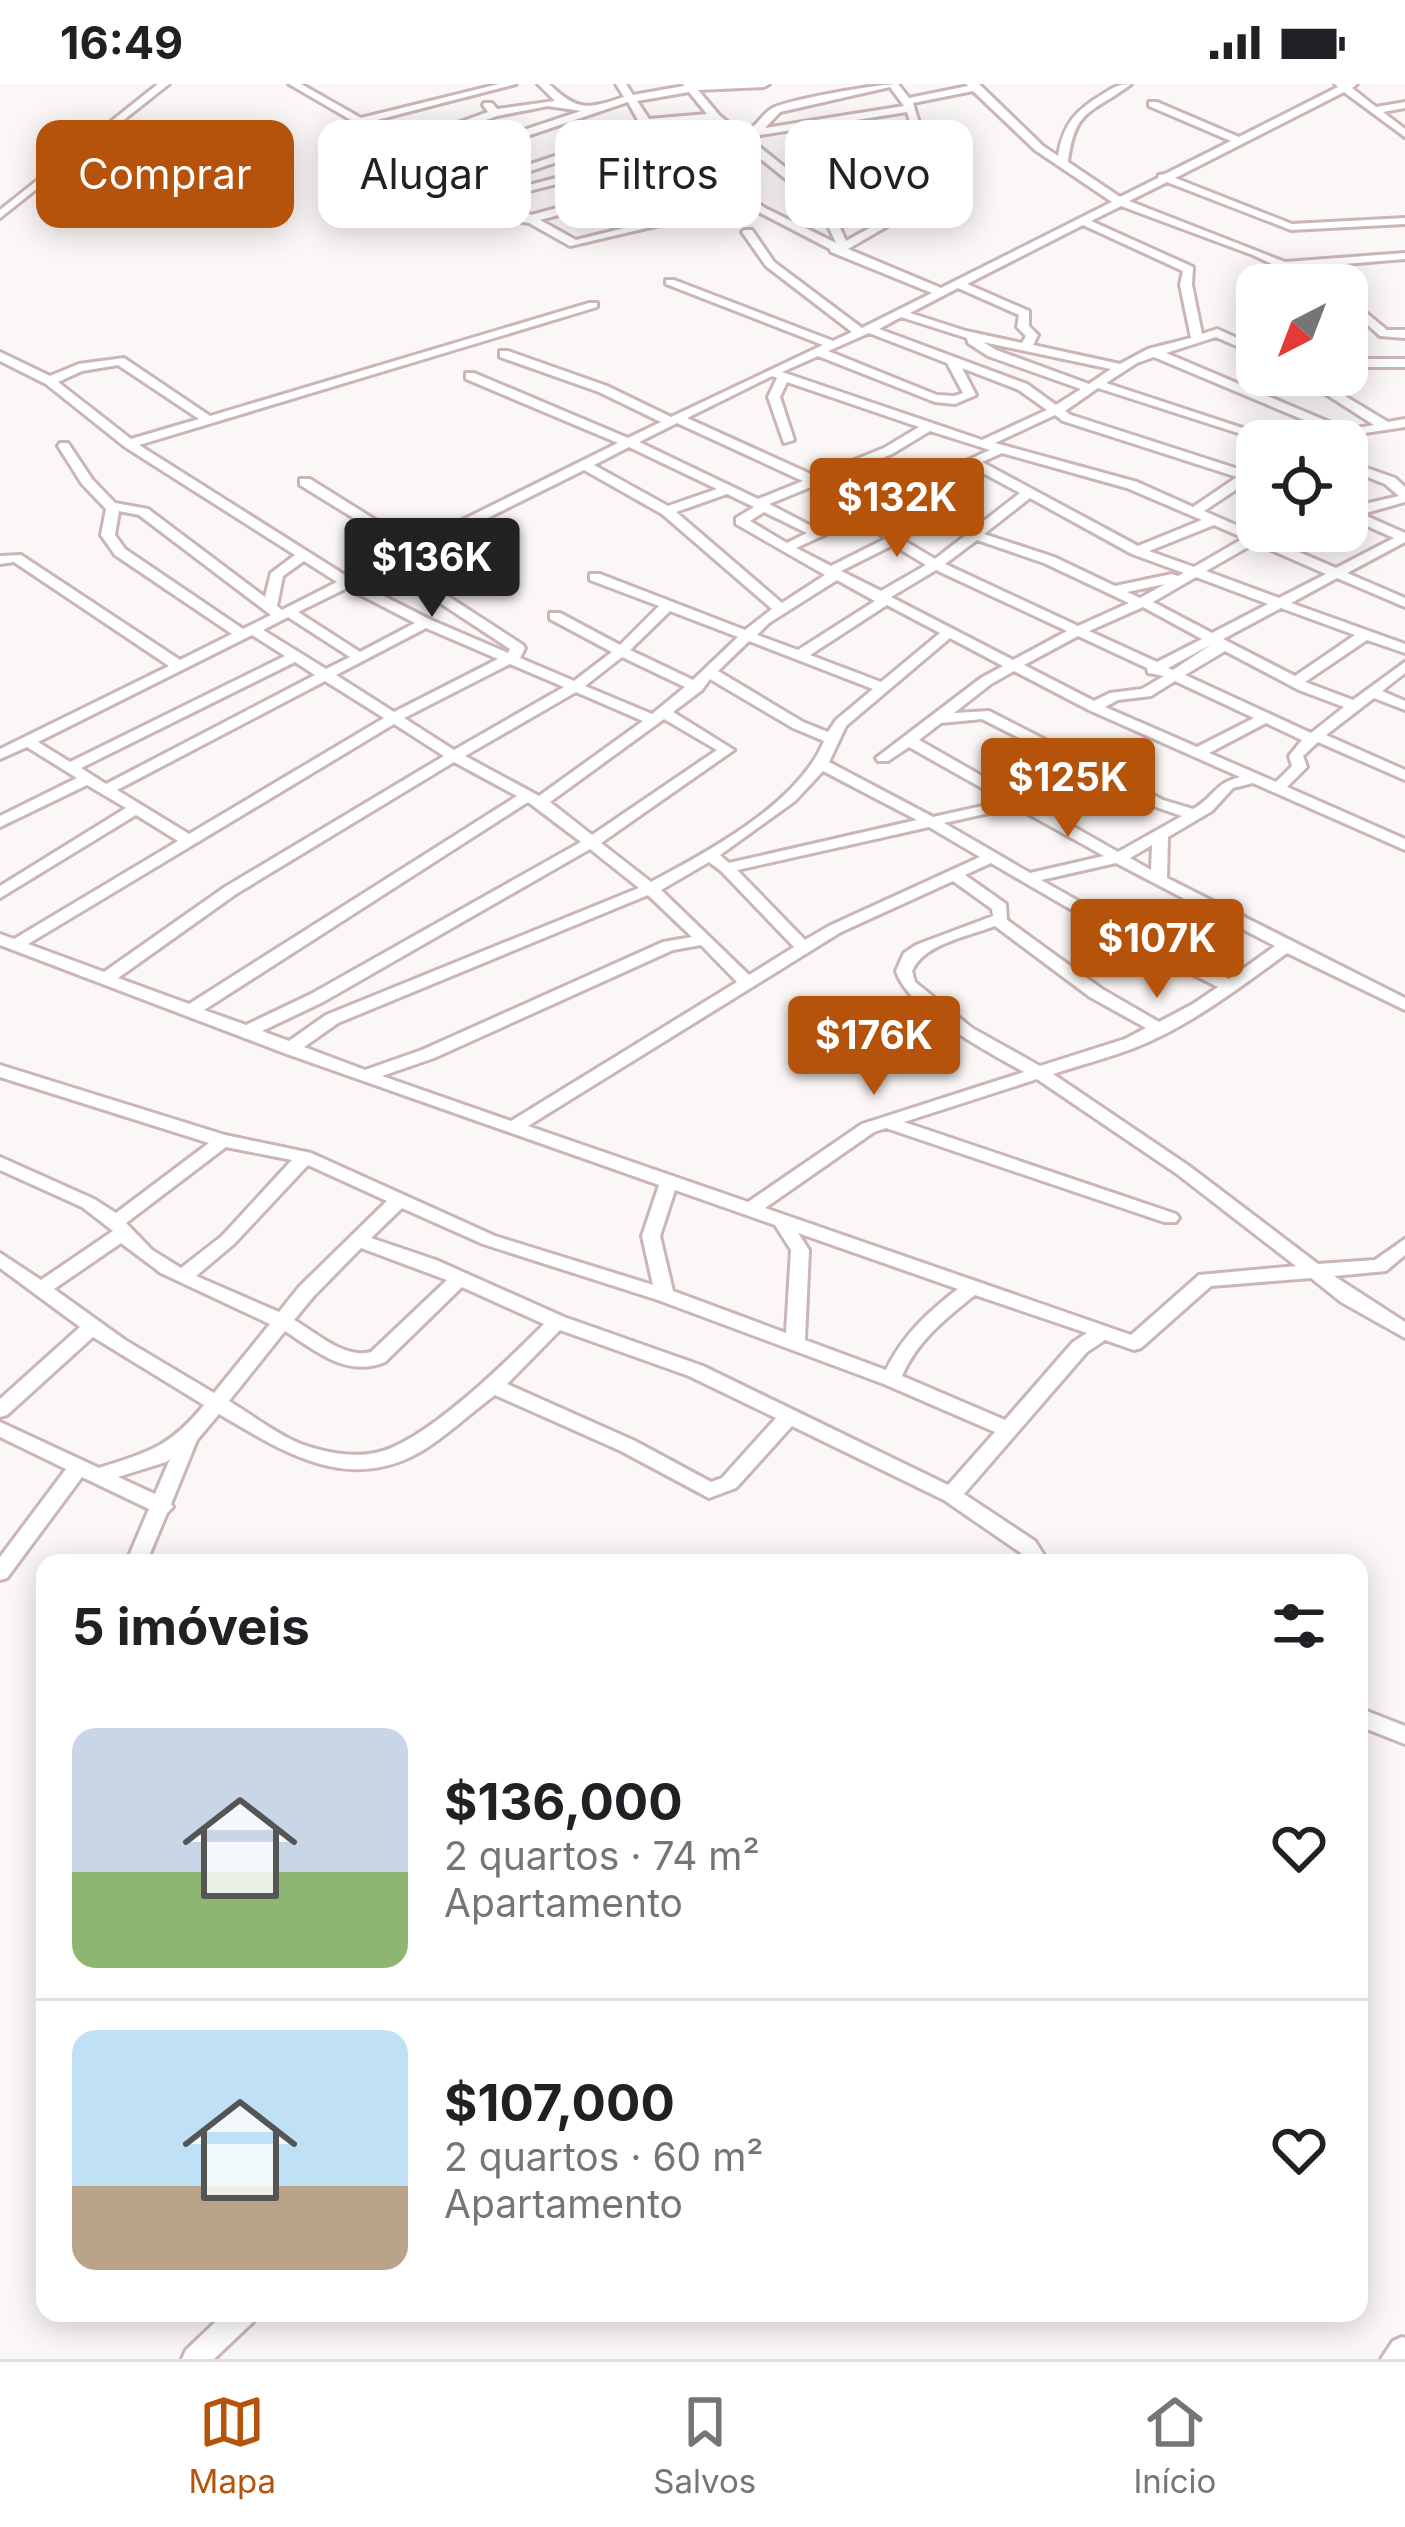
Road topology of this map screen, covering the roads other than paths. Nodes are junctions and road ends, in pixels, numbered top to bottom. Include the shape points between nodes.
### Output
1 (164, 84) edge
2 (294, 84) edge
3 (511, 84) edge
4 (621, 84) edge
5 (848, 84) edge
6 (1126, 84) edge
7 (544, 85) edge
8 (563, 85) edge
9 (760, 85) edge
10 (1346, 85) edge
11 (976, 86) edge
12 (690, 87) edge
13 (868, 87) junction
14 (1107, 88) edge
15 (471, 94) junction
16 (900, 94) edge
17 (1153, 104) dead end
18 (1405, 105) edge
19 (567, 107) junction
20 (782, 108) junction
21 (1376, 110) junction
22 (596, 111) junction
23 (495, 113) junction
24 (638, 115) junction
25 (715, 117) junction
26 (360, 120) edge
27 (366, 120) edge
28 (473, 120) edge
29 (630, 120) edge
30 (643, 120) edge
31 (719, 120) edge
32 (761, 123) edge
33 (531, 132) edge
34 (761, 133) edge
35 (1405, 134) edge
36 (1237, 140) junction
37 (761, 153) edge
38 (1062, 165) junction
39 (785, 172) edge
40 (1163, 177) junction
41 (555, 180) edge
42 (531, 187) edge
43 (1118, 201) junction
44 (761, 206) edge
45 (0, 215) edge
46 (1081, 220) junction
47 (1405, 221) edge
48 (531, 222) edge
49 (645, 228) edge
50 (832, 228) edge
51 (877, 228) edge
52 (748, 232) dead end
53 (839, 249) junction
54 (1405, 256) edge
55 (1282, 264) edge
56 (1298, 264) edge
57 (670, 282) dead end
58 (956, 284) junction
59 (940, 292) junction
60 (923, 300) junction
61 (593, 305) dead end
62 (899, 313) junction
63 (1368, 323) edge
64 (944, 328) junction
65 (865, 330) junction
66 (1196, 331) junction
67 (963, 334) junction
68 (1236, 334) edge
69 (1405, 334) edge
70 (1223, 335) junction
71 (1236, 341) edge
72 (831, 344) junction
73 (1027, 346) junction
74 (817, 351) junction
75 (1152, 352) junction
76 (992, 353) junction
77 (504, 354) dead end
78 (0, 356) edge
79 (952, 359) junction
80 (1368, 362) edge
81 (1388, 362) junction
82 (1405, 363) edge
83 (1119, 367) junction
84 (777, 375) junction
85 (470, 376) dead end
86 (50, 380) junction
87 (1405, 380) edge
88 (1094, 386) junction
89 (1023, 387) junction
90 (1040, 396) junction
91 (1336, 396) edge
92 (1073, 398) junction
93 (1057, 410) junction
94 (1313, 420) edge
95 (210, 421) junction
96 (675, 421) junction
97 (1405, 424) edge
98 (1385, 426) junction
99 (928, 427) junction
100 (1236, 429) edge
101 (1368, 429) edge
102 (788, 440) dead end
103 (632, 443) junction
104 (129, 444) junction
105 (983, 444) junction
106 (64, 446) dead end
107 (1001, 449) junction
108 (974, 463) junction
109 (585, 465) junction
110 (1236, 472) edge
111 (1368, 473) edge
112 (815, 481) junction
113 (305, 482) dead end
114 (1236, 487) edge
115 (728, 489) junction
116 (1029, 493) junction
117 (1405, 496) edge
118 (762, 505) junction
119 (113, 506) junction
120 (1368, 507) edge
121 (864, 510) junction
122 (667, 511) junction
123 (1196, 511) junction
124 (1212, 521) junction
125 (1368, 523) edge
126 (1236, 528) edge
127 (814, 532) junction
128 (977, 536) junction
129 (893, 540) junction
130 (1401, 541) edge
131 (1236, 547) edge
132 (786, 548) junction
133 (414, 550) junction
134 (1137, 550) junction
135 (1293, 552) edge
136 (304, 556) junction
137 (0, 560) edge
138 (388, 563) junction
139 (938, 563) junction
140 (1333, 572) junction
141 (832, 573) junction
142 (1186, 574) junction
143 (595, 577) dead end
144 (348, 583) junction
145 (1112, 591) junction
146 (881, 600) junction
147 (1141, 603) junction
148 (1405, 603) edge
149 (1275, 604) junction
150 (668, 605) junction
151 (779, 608) junction
152 (280, 612) junction
153 (555, 616) dead end
154 (427, 623) junction
155 (1078, 631) junction
156 (249, 632) junction
157 (948, 632) junction
158 (748, 634) junction
159 (1363, 636) junction
160 (1216, 641) junction
161 (1405, 649) edge
162 (621, 651) junction
163 (800, 655) junction
164 (296, 656) junction
165 (359, 657) junction
166 (513, 658) junction
167 (1014, 665) junction
168 (179, 666) junction
169 (1405, 666) edge
170 (1153, 670) junction
171 (324, 673) junction
172 (712, 674) junction
173 (1174, 679) junction
174 (1296, 682) junction
175 (579, 686) junction
176 (697, 687) junction
177 (880, 688) junction
178 (1372, 692) junction
179 (1405, 706) edge
180 (1094, 707) junction
181 (1345, 711) junction
182 (396, 717) junction
183 (659, 717) junction
184 (1264, 718) junction
185 (935, 720) junction
186 (1314, 737) junction
187 (829, 738) junction
188 (909, 741) junction
189 (28, 742) junction
190 (1056, 749) junction
191 (1196, 754) junction
192 (1360, 754) junction
193 (0, 755) edge
194 (454, 756) junction
195 (883, 758) dead end
196 (1082, 762) junction
197 (821, 764) junction
198 (69, 768) junction
199 (1405, 776) edge
200 (87, 779) junction
201 (1252, 779) junction
202 (989, 786) junction
203 (1277, 789) junction
204 (105, 790) junction
205 (533, 799) junction
206 (1015, 803) junction
207 (1158, 803) junction
208 (135, 809) junction
209 (1033, 810) junction
210 (1192, 814) junction
211 (0, 822) edge
212 (931, 822) junction
213 (1161, 830) junction
214 (186, 839) junction
215 (592, 842) junction
216 (1405, 845) edge
217 (709, 854) junction
218 (992, 857) junction
219 (1120, 857) junction
220 (726, 868) junction
221 (953, 874) junction
222 (1028, 878) junction
223 (1159, 880) junction
224 (650, 889) junction
225 (0, 893) edge
226 (998, 921) junction
227 (703, 940) junction
228 (8, 942) edge
229 (804, 948) junction
230 (1283, 948) junction
231 (105, 980) junction
232 (748, 983) junction
233 (1230, 986) junction
234 (1405, 1005) edge
235 (190, 1011) junction
236 (1160, 1029) junction
237 (246, 1031) junction
238 (290, 1049) junction
239 (0, 1071) edge
240 (1041, 1074) junction
241 (365, 1076) junction
242 (885, 1123) junction
243 (512, 1128) junction
244 (223, 1141) junction
245 (305, 1157) junction
246 (0, 1163) edge
247 (670, 1182) junction
248 (397, 1202) junction
249 (749, 1210) junction
250 (1170, 1218) dead end
251 (782, 1222) junction
252 (119, 1228) junction
253 (357, 1240) junction
254 (1405, 1245) edge
255 (0, 1258) edge
256 (1380, 1267) junction
257 (1316, 1270) junction
258 (1405, 1270) edge
259 (184, 1275) junction
260 (460, 1278) junction
261 (42, 1288) junction
262 (970, 1289) junction
263 (665, 1295) junction
264 (281, 1321) junction
265 (557, 1322) junction
266 (92, 1327) junction
267 (1405, 1331) edge
268 (1103, 1332) junction
269 (795, 1346) junction
270 (891, 1378) junction
271 (493, 1386) junction
272 (219, 1401) junction
273 (0, 1410) edge
274 (790, 1416) junction
275 (1005, 1428) junction
276 (0, 1429) edge
277 (190, 1436) junction
278 (90, 1472) junction
279 (951, 1495) junction
280 (163, 1507) junction
281 (140, 1554) edge
282 (1033, 1554) edge
283 (0, 1572) edge
284 (1368, 1721) edge
285 (1405, 1736) edge
286 (234, 2322) edge
287 (195, 2359) edge

1 - 45 street
2 - 26 street
3 - 15 street
4 - 24 street
5 - 13 street
6 - 14 street
7 - 8 street
7 - 19 street
9 - 12 street
9 - 20 street
10 - 21 street
10 - 36 street
11 - 16 street
11 - 38 street
12 - 24 street
12 - 25 street
13 - 16 street
13 - 20 street
14 - 38 street via 1064,130
15 - 23 street
15 - 27 street
16 - 34 street
17 - 36 street
18 - 21 street
19 - 22 street
19 - 23 street
20 - 32 street
21 - 35 street
22 - 24 street
22 - 24 street
22 - 33 street
23 - 28 street
24 - 25 street
24 - 29 street
24 - 30 street
25 - 31 street
36 - 40 street
37 - 39 street
38 - 43 street
40 - 43 street
40 - 47 street via 1291,227
41 - 42 street
43 - 46 street
43 - 55 street
44 - 53 street
46 - 58 street
46 - 66 street via 1189,269
48 - 49 street via 582,245
50 - 53 street
51 - 53 street
52 - 65 street via 770,264
53 - 59 street
54 - 56 street
57 - 72 street
58 - 59 street
58 - 73 street via 1025,313
59 - 60 street
60 - 62 street
60 - 64 street
61 - 95 street
62 - 64 street
62 - 65 street
63 - 69 street via 1384,334
64 - 67 street
65 - 72 street
65 - 79 street
66 - 70 street
66 - 75 street
67 - 73 street
67 - 76 street
68 - 70 street
70 - 71 street
72 - 74 street
73 - 83 street
74 - 79 street via 944,401 970,395
74 - 84 street
75 - 83 street
75 - 94 street
76 - 88 street
76 - 89 street via 1024,378
77 - 96 street
78 - 86 street
79 - 89 street
80 - 81 street
81 - 82 street
81 - 87 street
83 - 88 street
84 - 96 street
84 - 99 street
84 - 102 street via 774,397
85 - 103 street
86 - 95 street via 120,362
86 - 104 street
88 - 92 street
88 - 100 street
89 - 90 street
90 - 92 street
90 - 93 street
91 - 98 street
92 - 93 street
93 - 105 street
93 - 110 street
95 - 104 street
96 - 103 street
96 - 112 street
97 - 98 street
98 - 101 street
99 - 105 street
99 - 112 street
103 - 109 street
103 - 115 street
104 - 136 street
105 - 107 street
106 - 119 street
107 - 108 street
107 - 123 street
108 - 116 street
108 - 121 street
109 - 122 street
109 - 133 street
111 - 117 street
112 - 118 street
113 - 133 street
114 - 123 street
115 - 118 street
115 - 122 street
116 - 128 street
116 - 134 street
117 - 120 street
118 - 127 street
118 - 132 street via 741,521
119 - 152 street via 143,512
119 - 156 street via 108,535 120,552
121 - 127 street
121 - 129 street
122 - 151 street
123 - 124 street
124 - 126 street
124 - 134 street
125 - 130 street
127 - 132 street
128 - 139 street
128 - 145 street
129 - 139 street
129 - 141 street
130 - 140 street
131 - 142 street
132 - 141 street
133 - 138 street
134 - 142 street
135 - 140 street
136 - 144 street
136 - 152 street via 271,579
137 - 168 street via 16,558
138 - 144 street
138 - 166 street via 518,648
139 - 146 street
139 - 155 street
140 - 148 street
140 - 149 street
141 - 146 street
141 - 151 street
142 - 145 street
142 - 147 street
142 - 149 street
143 - 150 street
144 - 152 street
144 - 154 street
145 - 147 street
146 - 157 street
146 - 163 street
147 - 155 street
147 - 160 street
149 - 159 street
149 - 160 street
150 - 158 street
150 - 162 street
151 - 158 street
152 - 156 street
152 - 165 street
153 - 162 street
154 - 165 street
154 - 166 street
155 - 167 street
155 - 170 street
156 - 164 street
156 - 168 street
157 - 167 street
157 - 177 street
158 - 163 street
158 - 172 street
159 - 161 street
159 - 174 street
160 - 170 street
160 - 173 street
160 - 174 street
162 - 175 street
162 - 176 street
163 - 177 street
164 - 171 street
164 - 198 street
165 - 171 street
166 - 175 street
166 - 182 street
167 - 180 street
167 - 185 street
168 - 189 street
169 - 178 street
170 - 173 street
171 - 182 street
171 - 204 street
172 - 176 street
172 - 187 street
173 - 180 street
173 - 184 street
174 - 181 street
175 - 183 street
175 - 194 street
176 - 183 street
177 - 187 street
178 - 179 street
178 - 181 street
180 - 191 street
181 - 186 street
181 - 192 street
182 - 194 street
182 - 214 street
183 - 205 street
183 - 215 street via 727,750
184 - 186 street
184 - 191 street
185 - 188 street
185 - 190 street via 978,712
186 - 192 street
186 - 203 street
187 - 197 street
188 - 195 street
188 - 202 street
189 - 193 street
189 - 198 street
190 - 196 street
190 - 202 street
191 - 201 street
192 - 199 street
194 - 205 street
194 - 231 street
196 - 207 street
196 - 209 street via 1067,801
197 - 212 street
197 - 217 street
198 - 200 street
200 - 204 street
200 - 211 street
201 - 203 street
201 - 210 street via 1228,785
202 - 206 street
203 - 216 street
204 - 208 street
205 - 215 street
205 - 235 street
206 - 209 street
206 - 212 street
207 - 210 street
207 - 213 street
208 - 214 street
208 - 225 street
209 - 219 street
210 - 213 street
212 - 218 street
212 - 220 street
213 - 219 street
213 - 223 street
214 - 228 street
215 - 224 street
215 - 237 street
217 - 220 street
217 - 224 street
218 - 221 street
218 - 222 street
219 - 222 street
219 - 223 street
220 - 229 street
221 - 226 street via 1000,907
221 - 229 street
222 - 233 street
223 - 230 street
224 - 227 street
224 - 238 street via 332,1019
226 - 236 street
226 - 240 street via 914,953 903,977 966,1032
227 - 232 street
227 - 241 street via 669,946
228 - 231 street
229 - 232 street
230 - 233 street
230 - 234 street
231 - 235 street
232 - 243 street
233 - 236 street
235 - 237 street
236 - 240 street
237 - 238 street
238 - 241 street
239 - 244 street
240 - 242 street
240 - 257 street
241 - 243 street
242 - 249 street
242 - 250 street
243 - 247 street
244 - 245 street
244 - 252 street
245 - 248 street
245 - 259 street
246 - 252 street via 88,1203
247 - 249 street
247 - 263 street via 650,1237
248 - 253 street
248 - 263 street
249 - 251 street
251 - 262 street
251 - 269 street via 800,1250
252 - 259 street
252 - 261 street
253 - 260 street
253 - 264 street
254 - 256 street
255 - 261 street
256 - 257 street
256 - 258 street
257 - 267 street
257 - 268 street via 1216,1276 1134,1343
259 - 264 street
260 - 264 street via 365,1362
260 - 265 street
261 - 266 street
262 - 268 street
262 - 270 street via 914,1335
263 - 269 street
264 - 272 street
265 - 271 street
265 - 274 street via 696,1371
266 - 272 street
266 - 273 street
268 - 275 street
269 - 270 street
270 - 275 street
271 - 272 street via 412,1447 359,1462 304,1454
271 - 274 street via 709,1490 729,1484
272 - 277 street
274 - 279 street
275 - 279 street
276 - 278 street
277 - 278 street via 159,1456
277 - 280 street
278 - 280 street
278 - 283 street
279 - 282 street
280 - 281 street
284 - 285 street
286 - 287 street

